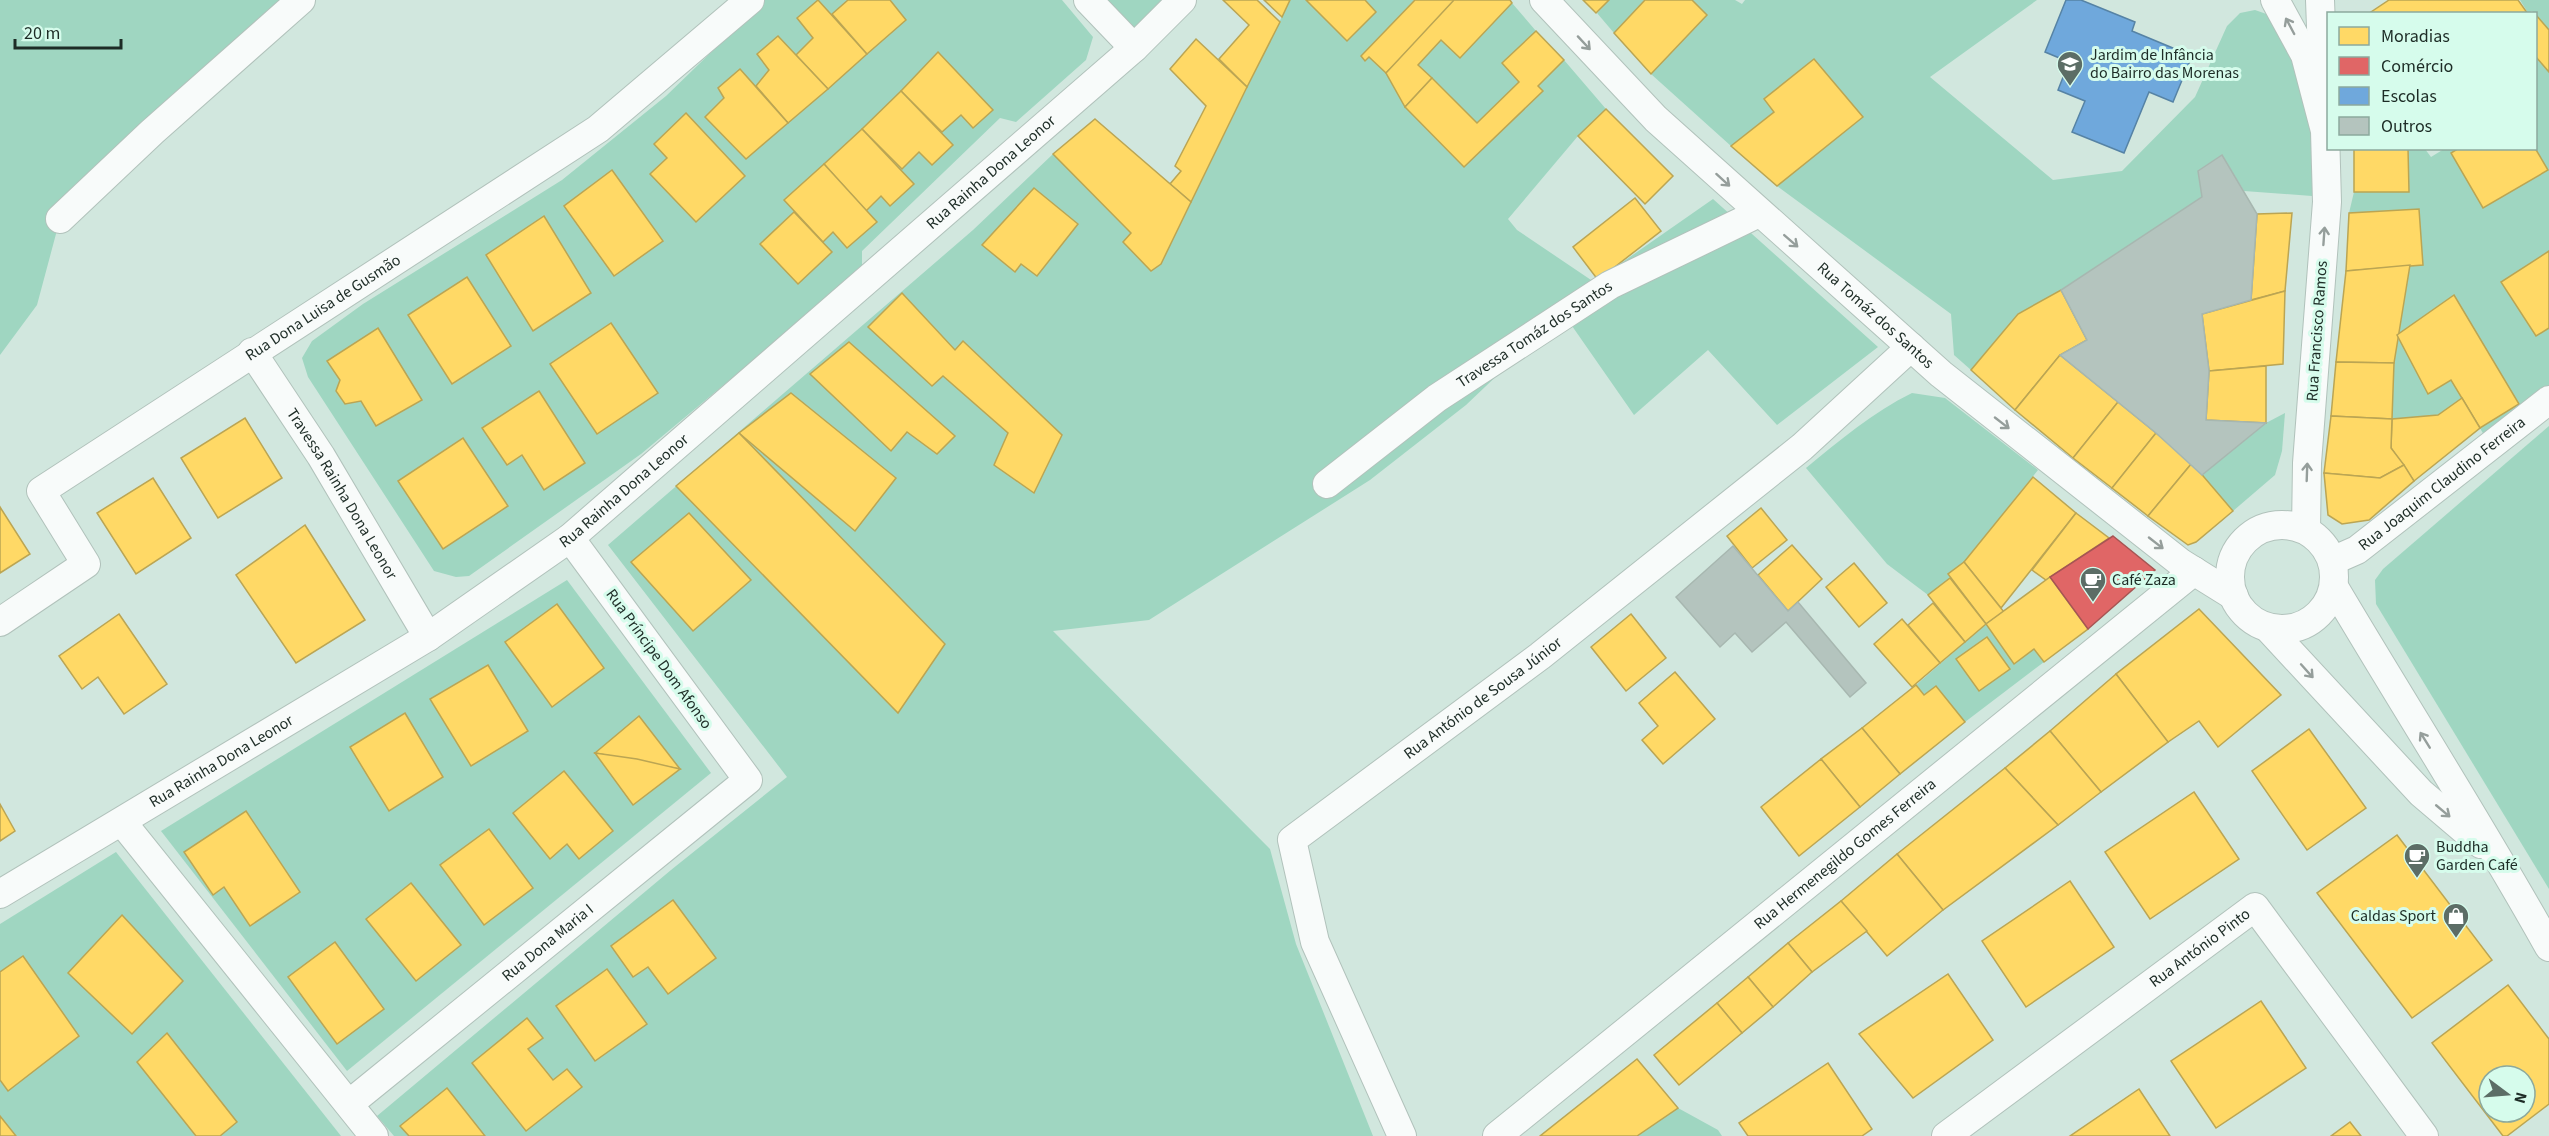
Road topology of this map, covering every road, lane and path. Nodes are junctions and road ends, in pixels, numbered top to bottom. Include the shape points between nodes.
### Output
1 (301, 0) edge
2 (750, 0) edge
3 (1088, 0) edge
4 (1182, 0) edge
5 (1544, 0) edge
6 (2275, 0) edge
7 (2320, 0) edge
8 (1134, 48) junction
9 (2325, 131) junction
10 (1759, 213) junction
11 (60, 219) dead end
12 (1911, 347) junction
13 (252, 352) junction
14 (2549, 400) edge
15 (1327, 484) dead end
16 (2306, 531) junction
17 (570, 538) junction
18 (2194, 571) junction
19 (2333, 574) junction
20 (2234, 596) junction
21 (0, 622) edge
22 (2268, 628) junction
23 (428, 637) junction
24 (748, 780) joint
25 (122, 822) junction
26 (2501, 861) junction
27 (0, 894) edge
28 (2549, 947) edge
29 (349, 1104) junction
30 (374, 1136) edge
31 (1402, 1136) edge
32 (1497, 1136) edge
33 (1946, 1136) edge
34 (2424, 1136) edge

1 - 11 street
2 - 13 street, Rua Dona Luisa de Gusmão via 598,129
3 - 8 street
4 - 8 street, Rua Rainha Dona Leonor
5 -> 10 street, Rua Tomáz dos Santos via 1656,119
9 -> 6 street, Rua Francisco Ramos via 2305,55
7 - 9 street, Rua Francisco Ramos
8 - 17 street, Rua Rainha Dona Leonor
16 -> 9 street, Rua Francisco Ramos via 2307,463 2327,202
10 -> 12 street, Rua Tomáz dos Santos
10 - 15 street, Travessa Tomáz dos Santos via 1610,285 1437,398
12 -> 18 street, Rua Tomáz dos Santos via 1956,387
12 - 31 street, Rua António de Sousa Júnior via 1802,447 1540,656 1292,840 1315,942
13 - 21 street, Rua Dona Luisa de Gusmão via 41,491 86,564
13 - 23 street, Travessa Rainha Dona Leonor via 321,456
14 - 19 street, Rua Joaquim Claudino Ferreira via 2357,550
16 - 19 street via 2326,548
16 - 20 street via 2294,526 2269,527 2247,539 2232,565 2230,584
17 - 23 street, Rua Rainha Dona Leonor
17 - 24 street, Rua Príncipe Dom Afonso
18 - 20 street, Rua Tomáz dos Santos
18 - 32 street, Rua Hermenegildo Gomes Ferreira
19 - 22 street via 2326,607 2310,622 2290,629
26 -> 19 street via 2400,699
20 - 22 street via 2247,616
22 -> 26 street via 2421,793
23 - 25 street, Rua Rainha Dona Leonor
24 - 29 street, Rua Dona Maria I
25 - 27 street, Rua Rainha Dona Leonor
25 - 29 street
26 - 28 street
29 - 30 street
33 - 34 street, Rua António Pinto via 2254,907

